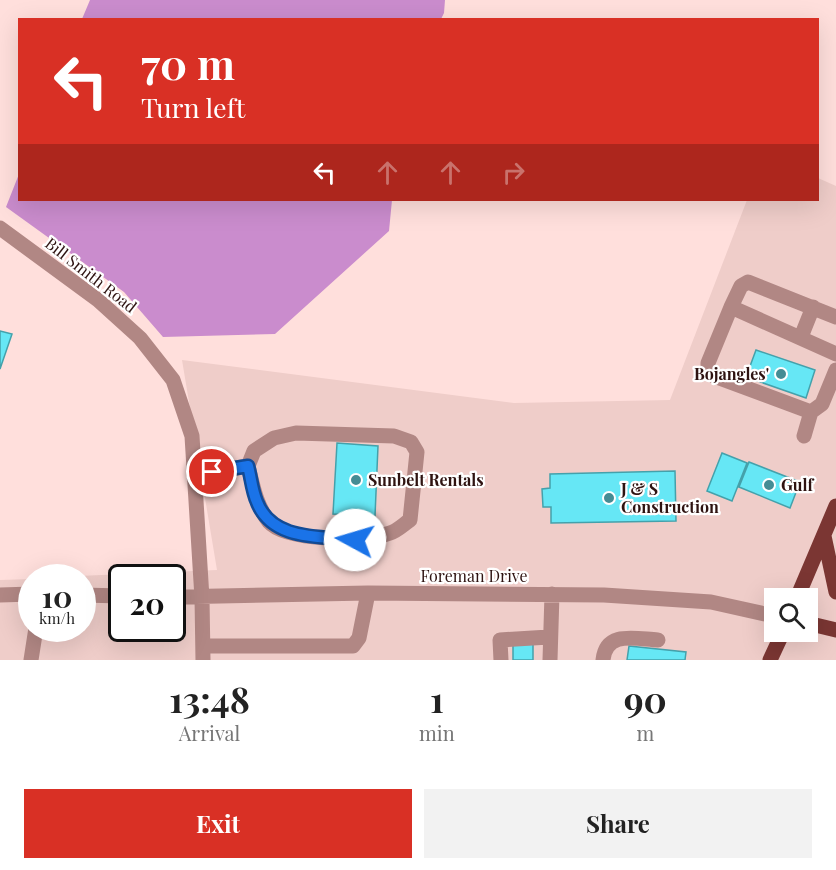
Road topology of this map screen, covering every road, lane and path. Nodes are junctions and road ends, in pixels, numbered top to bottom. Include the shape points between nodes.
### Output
1 (0, 228) edge
2 (731, 307) junction
3 (813, 307) junction
4 (836, 317) edge
5 (801, 337) junction
6 (834, 353) edge
7 (836, 370) edge
8 (811, 411) junction
9 (804, 436) dead end
10 (248, 466) junction
11 (194, 475) junction
12 (836, 506) edge
13 (830, 529) edge
14 (802, 588) edge
15 (836, 592) edge
16 (368, 593) junction
17 (18, 594) edge
18 (552, 594) junction
19 (0, 595) edge
20 (186, 597) edge
21 (202, 598) junction
22 (764, 614) edge
23 (818, 626) edge
24 (836, 630) edge
25 (549, 637) junction
26 (658, 640) dead end
27 (34, 642) edge
28 (778, 642) edge
29 (204, 653) edge
30 (31, 660) edge
31 (501, 660) edge
32 (550, 660) edge
33 (603, 660) edge
34 (770, 660) edge

1 - 11 street, Bill Smith Road via 98,300 140,338 173,380 192,436
2 - 3 street via 741,286 748,282
2 - 5 street
2 - 8 street via 708,371
3 - 4 street
3 - 5 street
5 - 6 street
7 - 8 street via 822,404
8 - 9 street
10 - 10 street via 254,451 274,438 296,433 394,436 411,442 417,452 410,520 391,533 355,540 290,533 270,524 257,503
10 - 11 street
11 - 21 street, Bill Smith Road
12 - 13 main road
13 - 14 main road
13 - 15 main road
16 - 18 street, Foreman Drive
16 - 21 street, Foreman Drive
16 - 29 street via 359,638 353,646
17 - 19 street
18 - 22 street, Foreman Drive via 711,602
18 - 25 street
20 - 21 street, Foreman Drive
21 - 29 street, Bill Smith Road
23 - 24 main road
25 - 31 street via 500,640
25 - 32 street
26 - 33 street via 621,638 605,649
27 - 30 street
28 - 34 main road

